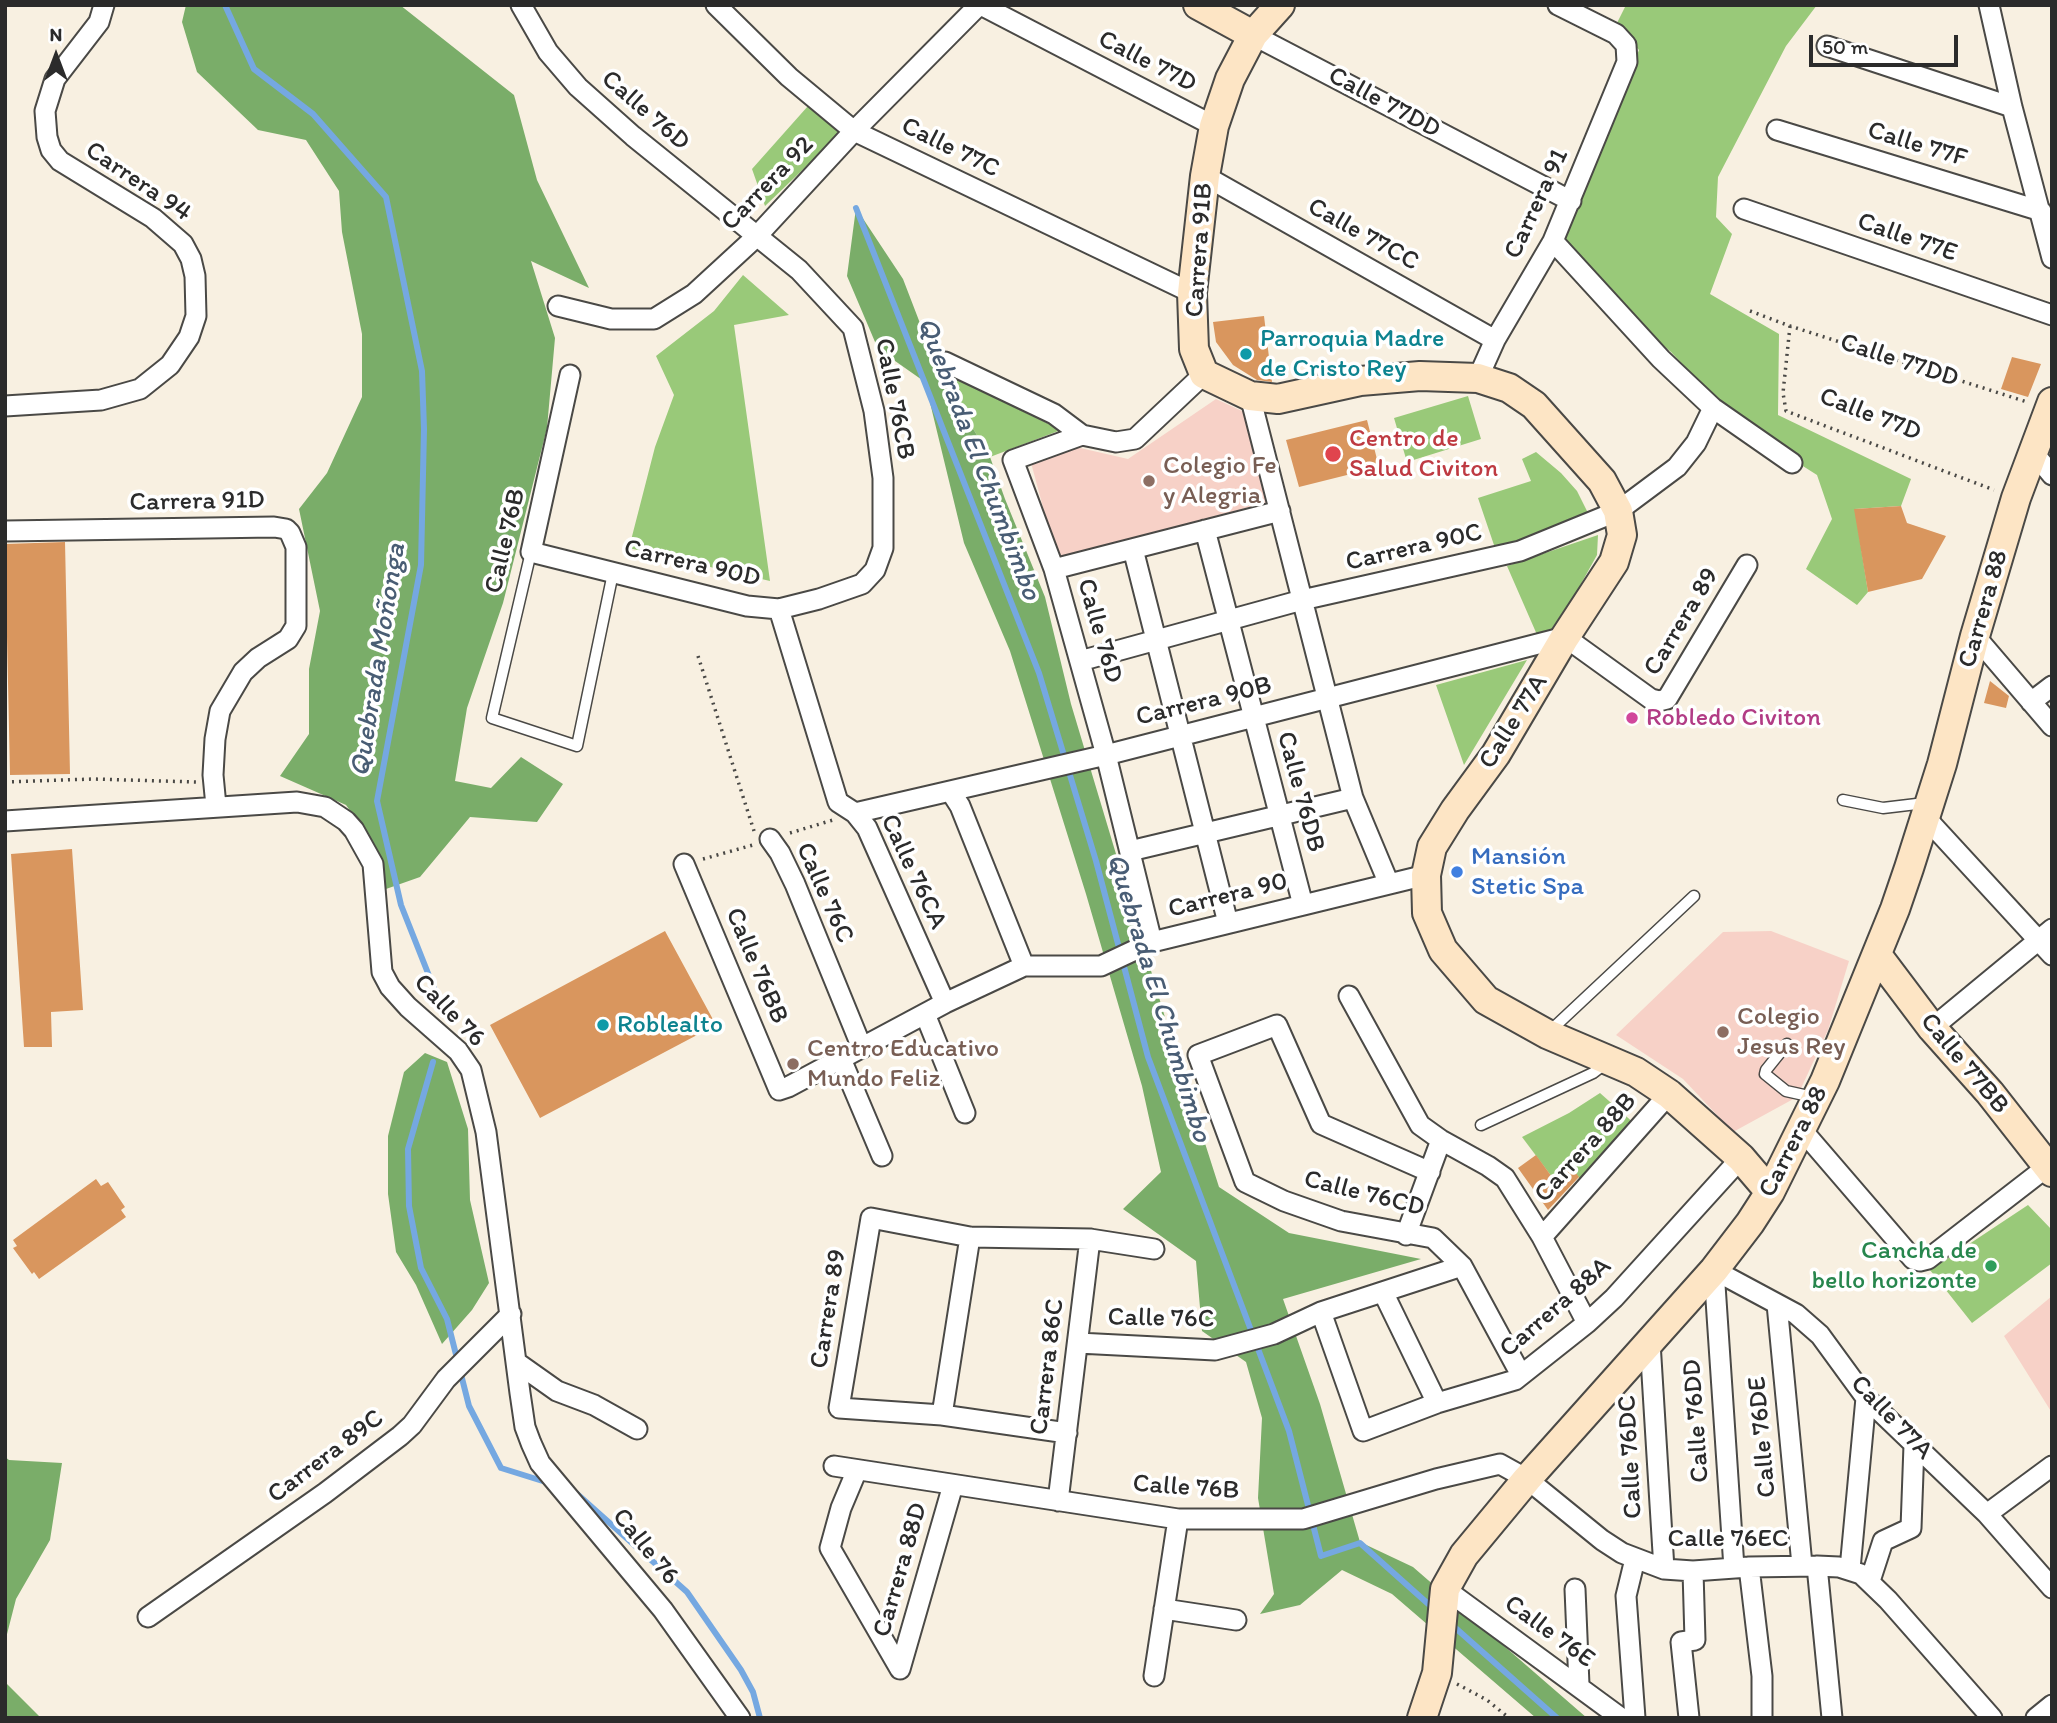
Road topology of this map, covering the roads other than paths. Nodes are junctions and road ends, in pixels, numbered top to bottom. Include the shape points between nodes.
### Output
1 (104, 5) edge
2 (521, 5) edge
3 (716, 5) edge
4 (980, 5) edge
5 (1198, 5) edge
6 (1280, 5) edge
7 (1558, 5) edge
8 (1989, 5) edge
9 (1253, 35) junction
10 (1827, 46) dead end
11 (2012, 107) junction
12 (1214, 126) junction
13 (1777, 130) dead end
14 (854, 131) junction
15 (1205, 176) junction
16 (1571, 201) junction
17 (1744, 209) dead end
18 (2041, 211) junction
19 (756, 237) junction
20 (1553, 241) junction
21 (2052, 258) edge
22 (1192, 293) junction
23 (558, 306) dead end
24 (2052, 315) edge
25 (1495, 341) junction
26 (945, 362) dead end
27 (570, 374) dead end
28 (1204, 374) junction
29 (1478, 379) junction
30 (1250, 396) junction
31 (2050, 405) edge
32 (5, 406) edge
33 (1713, 408) junction
34 (1082, 435) junction
35 (2033, 452) junction
36 (1792, 463) dead end
37 (2052, 475) edge
38 (1618, 511) junction
39 (1280, 512) junction
40 (1205, 530) junction
41 (5, 531) edge
42 (1133, 549) junction
43 (531, 552) junction
44 (1747, 565) dead end
45 (1054, 569) junction
46 (876, 570) joint
47 (613, 573) junction
48 (1302, 600) junction
49 (779, 609) junction
50 (1228, 621) junction
51 (1975, 636) junction
52 (1565, 637) junction
53 (1156, 640) junction
54 (1080, 661) junction
55 (2052, 686) edge
56 (1327, 698) junction
57 (2031, 702) junction
58 (1253, 717) junction
59 (2052, 726) edge
60 (1180, 736) junction
61 (1106, 755) junction
62 (951, 792) junction
63 (1353, 798) junction
64 (1843, 800) dead end
65 (216, 806) junction
66 (1927, 810) junction
67 (855, 813) junction
68 (1280, 816) junction
69 (5, 821) edge
70 (1206, 833) junction
71 (764, 841) road end
72 (1130, 851) junction
73 (684, 864) dead end
74 (1426, 875) junction
75 (1389, 884) junction
76 (1693, 896) dead end
77 (1303, 905) junction
78 (1228, 923) junction
79 (2045, 934) edge
80 (1152, 942) junction
81 (1877, 955) junction
82 (2052, 956) edge
83 (1024, 966) junction
84 (1349, 996) dead end
85 (945, 1003) junction
86 (925, 1014) junction
87 (1932, 1028) junction
88 (1547, 1034) junction
89 (1787, 1044) dead end
90 (862, 1048) junction
91 (841, 1059) junction
92 (1608, 1061) junction
93 (779, 1090) joint
94 (1669, 1094) junction
95 (1817, 1098) junction
96 (965, 1113) dead end
97 (1482, 1125) dead end
98 (1802, 1130) junction
99 (1441, 1140) junction
100 (882, 1156) dead end
101 (1741, 1158) junction
102 (2050, 1167) edge
103 (1430, 1172) junction
104 (1770, 1192) junction
105 (1406, 1235) junction
106 (970, 1237) junction
107 (1542, 1237) junction
108 (1090, 1239) junction
109 (1154, 1250) dead end
110 (1462, 1265) junction
111 (1714, 1270) junction
112 (1384, 1292) junction
113 (1777, 1304) junction
114 (1321, 1312) junction
115 (511, 1314) junction
116 (1587, 1323) junction
117 (1650, 1342) junction
118 (1078, 1343) junction
119 (516, 1362) junction
120 (1521, 1375) junction
121 (1866, 1398) junction
122 (1437, 1403) junction
123 (942, 1415) junction
124 (637, 1429) dead end
125 (1067, 1433) junction
126 (1914, 1445) junction
127 (834, 1466) dead end
128 (858, 1470) junction
129 (2048, 1476) edge
130 (1527, 1479) junction
131 (953, 1485) junction
132 (1058, 1501) junction
133 (1987, 1514) junction
134 (1178, 1519) junction
135 (1634, 1559) junction
136 (1810, 1565) junction
137 (1741, 1567) junction
138 (1664, 1569) junction
139 (1850, 1569) junction
140 (1693, 1571) junction
141 (1870, 1581) junction
142 (2052, 1588) edge
143 (1574, 1590) dead end
144 (1164, 1609) junction
145 (1443, 1609) junction
146 (148, 1617) dead end
147 (1236, 1620) dead end
148 (1154, 1676) dead end
149 (1579, 1685) junction
150 (2052, 1705) edge
151 (740, 1718) edge
152 (1422, 1718) edge
153 (1621, 1718) edge
154 (1635, 1718) edge
155 (1689, 1718) edge
156 (1762, 1718) edge
157 (1832, 1718) edge
158 (1992, 1718) edge
159 (2036, 1718) edge

1 - 32 street, Carrera 94 via 99,22 55,79 45,111 47,137 60,161 153,218 183,244 195,276 196,316 180,353 140,389 101,400
2 - 19 street, Calle 76D via 548,52 578,87
3 - 14 street, Calle 77C via 789,77
4 - 12 street, Calle 77D
4 - 14 street, Carrera 92
5 - 9 street, Calle 77DD
6 - 9 street, Carrera 91B
7 - 16 street, Carrera 91 via 1616,34 1626,45 1627,62
8 - 11 street
9 - 12 street, Carrera 91B via 1230,79
9 - 16 street, Calle 77DD
10 - 11 street
11 - 18 street
12 - 15 street, Carrera 91B
13 - 18 street, Calle 77F
14 - 19 street, Carrera 92
14 - 22 street, Calle 77C
15 - 22 street, Carrera 91B
15 - 25 street, Calle 77CC
16 - 20 street, Carrera 91
17 - 24 street, Calle 77E
18 - 21 street
19 - 23 street, Carrera 92 via 694,294 654,319 611,319
19 - 46 street, Calle 76CB via 799,270 853,328 874,411 883,478 883,548
20 - 25 street, Carrera 91
20 - 33 street via 1652,350
22 - 28 street, Carrera 91B via 1194,349
25 - 29 street, Carrera 91
26 - 34 street via 1054,414
27 - 43 street, Calle 76B
28 - 30 street, Calle 77A
28 - 34 street via 1135,439 1116,442
29 - 30 street, Calle 77A via 1420,376 1360,381 1278,399
29 - 38 street, Calle 77A via 1509,388 1534,405 1602,481
30 - 39 street
31 - 35 street, Carrera 88
33 - 36 street
33 - 38 street, Carrera 90C via 1696,443 1677,467
34 - 45 street, Calle 76D via 1013,460
35 - 37 street
35 - 51 street, Carrera 88
38 - 48 street, Carrera 90C via 1520,551
38 - 52 street, Calle 77A via 1622,535 1614,562
39 - 40 street
39 - 48 street
40 - 42 street
40 - 50 street, Calle 76DB
41 - 65 street, Carrera 91D via 274,527 290,533 296,547 296,626 288,639 250,664 220,711
42 - 45 street
42 - 53 street
43 - 47 street, Carrera 90D
43 - 47 lane, Calle 76B via 492,719 577,746
44 - 52 street, Carrera 89 via 1667,699 1651,699
45 - 54 street, Calle 76D
46 - 49 street, Carrera 90D via 862,584
47 - 49 street, Carrera 90D via 747,606
48 - 50 street, Carrera 90C
48 - 56 street
49 - 67 street, Calle 76CA via 838,802
50 - 53 street, Carrera 90C
50 - 58 street, Calle 76DB
51 - 57 street
51 - 66 street, Carrera 88
52 - 56 street, Carrera 90B
52 - 74 street, Calle 77A via 1496,754 1432,847
53 - 54 street, Carrera 90C
53 - 60 street
54 - 61 street, Calle 76D
55 - 57 street
56 - 58 street, Carrera 90B
56 - 63 street
57 - 59 street
58 - 60 street, Carrera 90B
58 - 68 street, Calle 76DB
60 - 61 street, Carrera 90B
60 - 70 street
61 - 62 street, Carrera 90B
61 - 72 street, Calle 76D
62 - 67 street, Carrera 90B
62 - 83 street
63 - 68 street
63 - 75 street
64 - 66 lane
65 - 69 street
65 - 115 street, Calle 76 via 316,804 335,812 362,840 373,864 382,972 408,1007 458,1051 471,1070 486,1132
66 - 79 street
66 - 81 street, Carrera 88
67 - 85 street, Calle 76CA via 867,828
68 - 70 street
68 - 77 street, Calle 76DB
70 - 72 street
70 - 78 street
71 - 90 street, Calle 76C via 780,853
72 - 80 street, Calle 76D
73 - 93 street, Calle 76BB
74 - 75 street, Carrera 90
74 - 88 street, Calle 77A via 1427,913 1443,950 1486,1000
75 - 77 street, Carrera 90
76 - 88 lane
77 - 78 street, Carrera 90
78 - 80 street, Carrera 90
79 - 82 street
79 - 87 street
80 - 83 street, Carrera 90 via 1101,966
81 - 87 street, Calle 77BB
81 - 95 street, Carrera 88
83 - 85 street, Carrera 90
84 - 99 street via 1420,1125
85 - 86 street, Carrera 90
86 - 90 street, Carrera 90
86 - 96 street
87 - 102 street, Calle 77BB
88 - 92 street, Calle 77A
89 - 95 lane via 1766,1076 1786,1091
90 - 91 street, Carrera 90
91 - 93 street, Carrera 90
91 - 100 street
92 - 94 street, Calle 77A via 1636,1072
92 - 97 lane via 1593,1073
94 - 101 street, Calle 77A
94 - 107 street, Carrera 88B
95 - 98 street, Carrera 88
98 - 102 street via 1913,1259 1928,1259
98 - 104 street, Carrera 88
99 - 103 street
99 - 107 street via 1505,1178
101 - 104 street, Calle 77A
101 - 116 street, Carrera 88A
103 - 105 street
103 - 105 street, Calle 76CD via 1321,1124 1277,1025 1198,1055 1245,1182 1341,1221
104 - 111 street, Carrera 88
105 - 110 street, Calle 76CD via 1433,1238
106 - 108 street
106 - 123 street
106 - 123 street, Carrera 89 via 871,1218 839,1408
107 - 116 street
108 - 109 street
108 - 118 street, Carrera 86C
110 - 112 street
110 - 120 street
111 - 113 street, Calle 77A
111 - 117 street, Carrera 88
111 - 137 street, Calle 76DD
112 - 114 street
112 - 122 street
113 - 121 street, Calle 77A via 1820,1335
113 - 136 street, Calle 76DE via 1791,1447
114 - 118 street, Calle 76C via 1274,1334 1215,1350
114 - 122 street, Carrera 88A via 1363,1431
115 - 119 street, Calle 76
115 - 146 street, Carrera 89C via 446,1378 400,1436
116 - 120 street, Carrera 88A
117 - 130 street, Carrera 88
117 - 138 street, Calle 76DC
118 - 125 street, Carrera 86C
119 - 124 street via 557,1391
119 - 151 street, Calle 76 via 525,1427 540,1463 663,1610
120 - 122 street, Carrera 88A
121 - 126 street, Calle 77A
121 - 139 street
123 - 125 street
125 - 132 street, Carrera 86C
126 - 133 street, Calle 77A
126 - 141 street via 1911,1528 1883,1541
127 - 128 street, Calle 76B
128 - 131 street, Calle 76B
128 - 131 street, Carrera 88D via 830,1548 900,1669
129 - 133 street
130 - 134 street, Calle 76B via 1500,1464 1303,1519
130 - 135 street, Calle 76EC via 1602,1540
130 - 145 street, Carrera 88 via 1464,1555
131 - 132 street, Calle 76B
132 - 134 street, Calle 76B
133 - 142 street, Calle 77A
134 - 144 street
135 - 138 street, Calle 76EC
135 - 154 street via 1626,1596
136 - 137 street, Calle 76EC
136 - 139 street, Calle 76EC
136 - 157 street
137 - 140 street, Calle 76EC
137 - 156 street, Calle 76DD via 1762,1676
138 - 140 street, Calle 76EC
139 - 141 street, Calle 76EC
140 - 155 street via 1695,1640 1681,1642
141 - 158 street, Calle 76EC
143 - 149 street
144 - 147 street
144 - 148 street
145 - 149 street, Calle 76E
145 - 152 street, Carrera 88 via 1437,1673
149 - 153 street, Calle 76E
150 - 159 street

